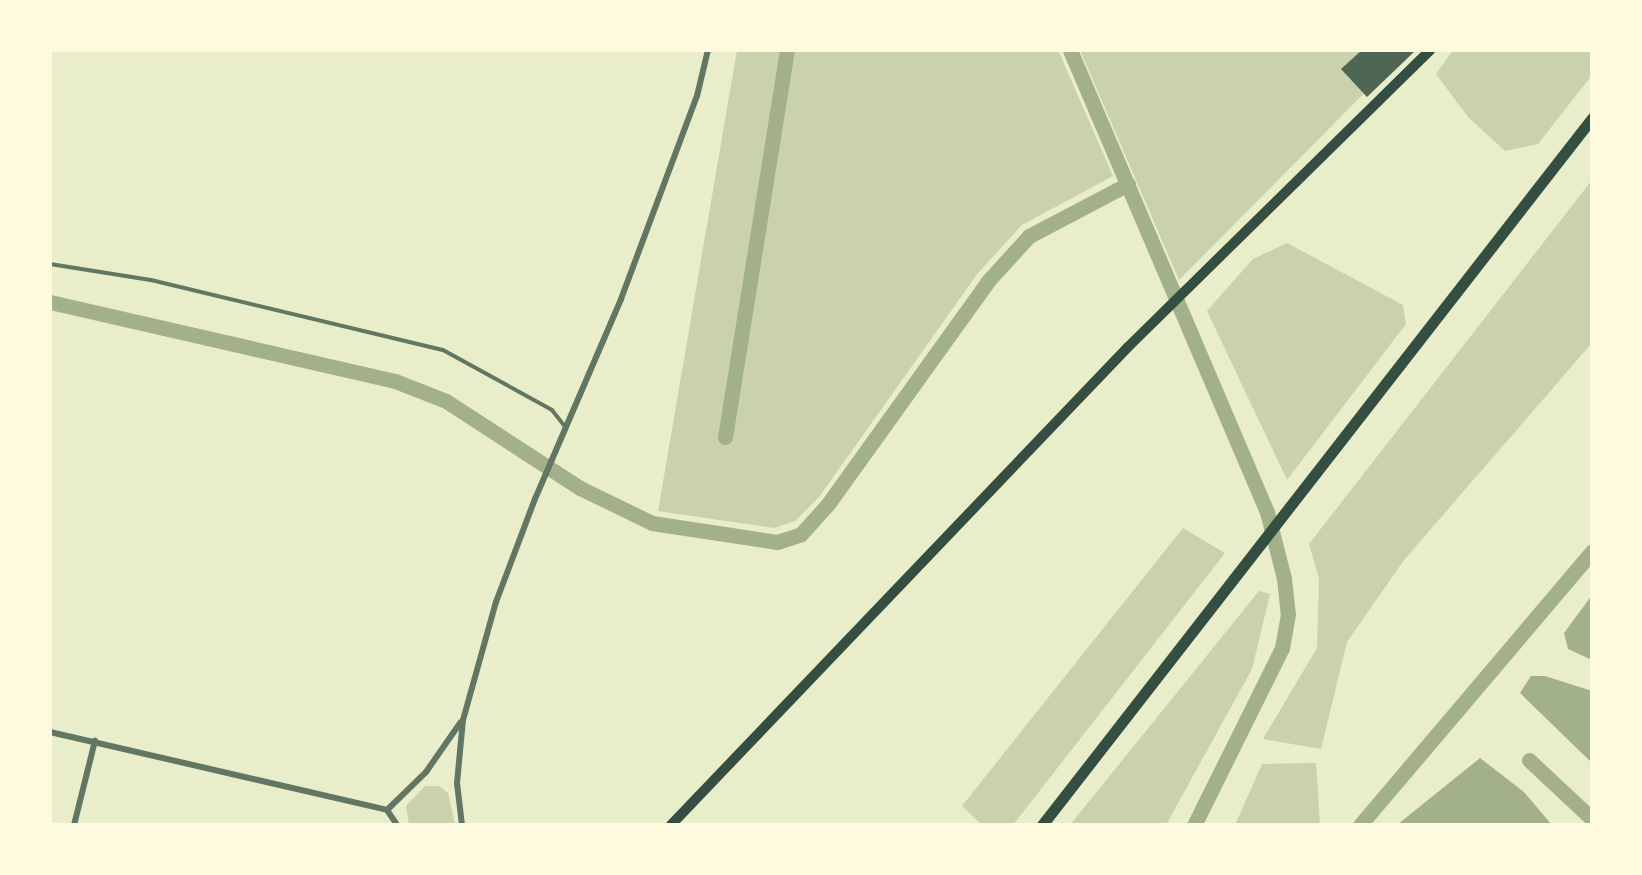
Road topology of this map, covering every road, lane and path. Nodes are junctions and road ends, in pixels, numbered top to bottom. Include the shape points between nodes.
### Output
1 (708, 50) edge
2 (1430, 50) edge
3 (1592, 118) edge
4 (50, 264) edge
5 (568, 430) junction
6 (463, 720) junction
7 (50, 732) edge
8 (95, 741) junction
9 (388, 810) junction
10 (74, 825) edge
11 (397, 825) edge
12 (462, 825) edge
13 (671, 825) edge
14 (1042, 825) edge

1 - 5 street via 690,114
2 - 13 main road via 1128,347
3 - 14 highway
4 - 5 lane via 151,280 442,350 552,410
5 - 6 street via 496,602
6 - 9 street
6 - 12 street via 457,783
7 - 8 street
8 - 9 street
8 - 10 street
9 - 11 street

